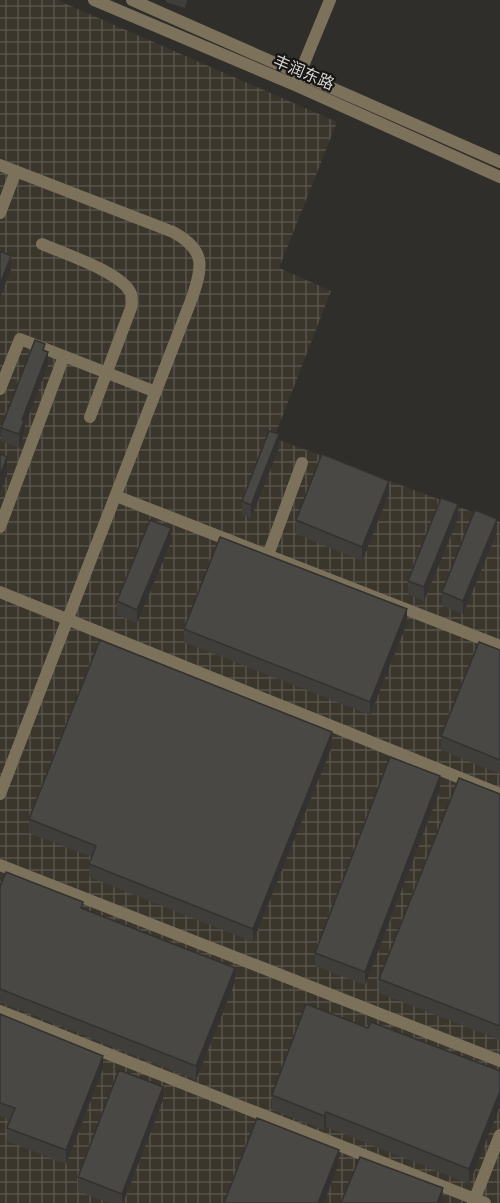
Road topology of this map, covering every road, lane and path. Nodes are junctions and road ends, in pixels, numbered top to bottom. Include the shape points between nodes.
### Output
1 (94, 0) edge
2 (132, 0) edge
3 (322, 0) edge
4 (330, 0) edge
5 (294, 78) junction
6 (500, 162) edge
7 (0, 165) edge
8 (16, 171) junction
9 (500, 177) edge
10 (0, 213) edge
11 (42, 244) dead end
12 (64, 356) junction
13 (107, 373) junction
14 (0, 389) edge
15 (156, 392) junction
16 (90, 417) dead end
17 (302, 463) dead end
18 (116, 496) junction
19 (0, 527) edge
20 (268, 555) junction
21 (0, 592) edge
22 (68, 619) junction
23 (500, 646) edge
24 (500, 794) edge
25 (0, 795) edge
26 (0, 865) edge
27 (0, 1011) edge
28 (500, 1060) edge
29 (244, 1099) dead end
30 (253, 1111) junction
31 (500, 1135) edge
32 (477, 1202) edge

1 - 5 street, 丰润东路
2 - 5 street, 丰润东路
3 - 5 street
4 - 5 street
5 - 6 street, 丰润东路
5 - 9 street, 丰润东路
7 - 8 street
8 - 10 street
8 - 15 street via 173,232 193,248 201,272
11 - 13 street via 112,275 131,294 131,308
12 - 13 street
12 - 14 street via 20,339
12 - 19 street
13 - 15 street
13 - 16 street
15 - 18 street
17 - 20 street
18 - 20 street
18 - 22 street
20 - 23 street
21 - 22 street
22 - 24 street
22 - 25 street
26 - 28 street
27 - 30 street
29 - 30 street
30 - 32 street
31 - 32 street

